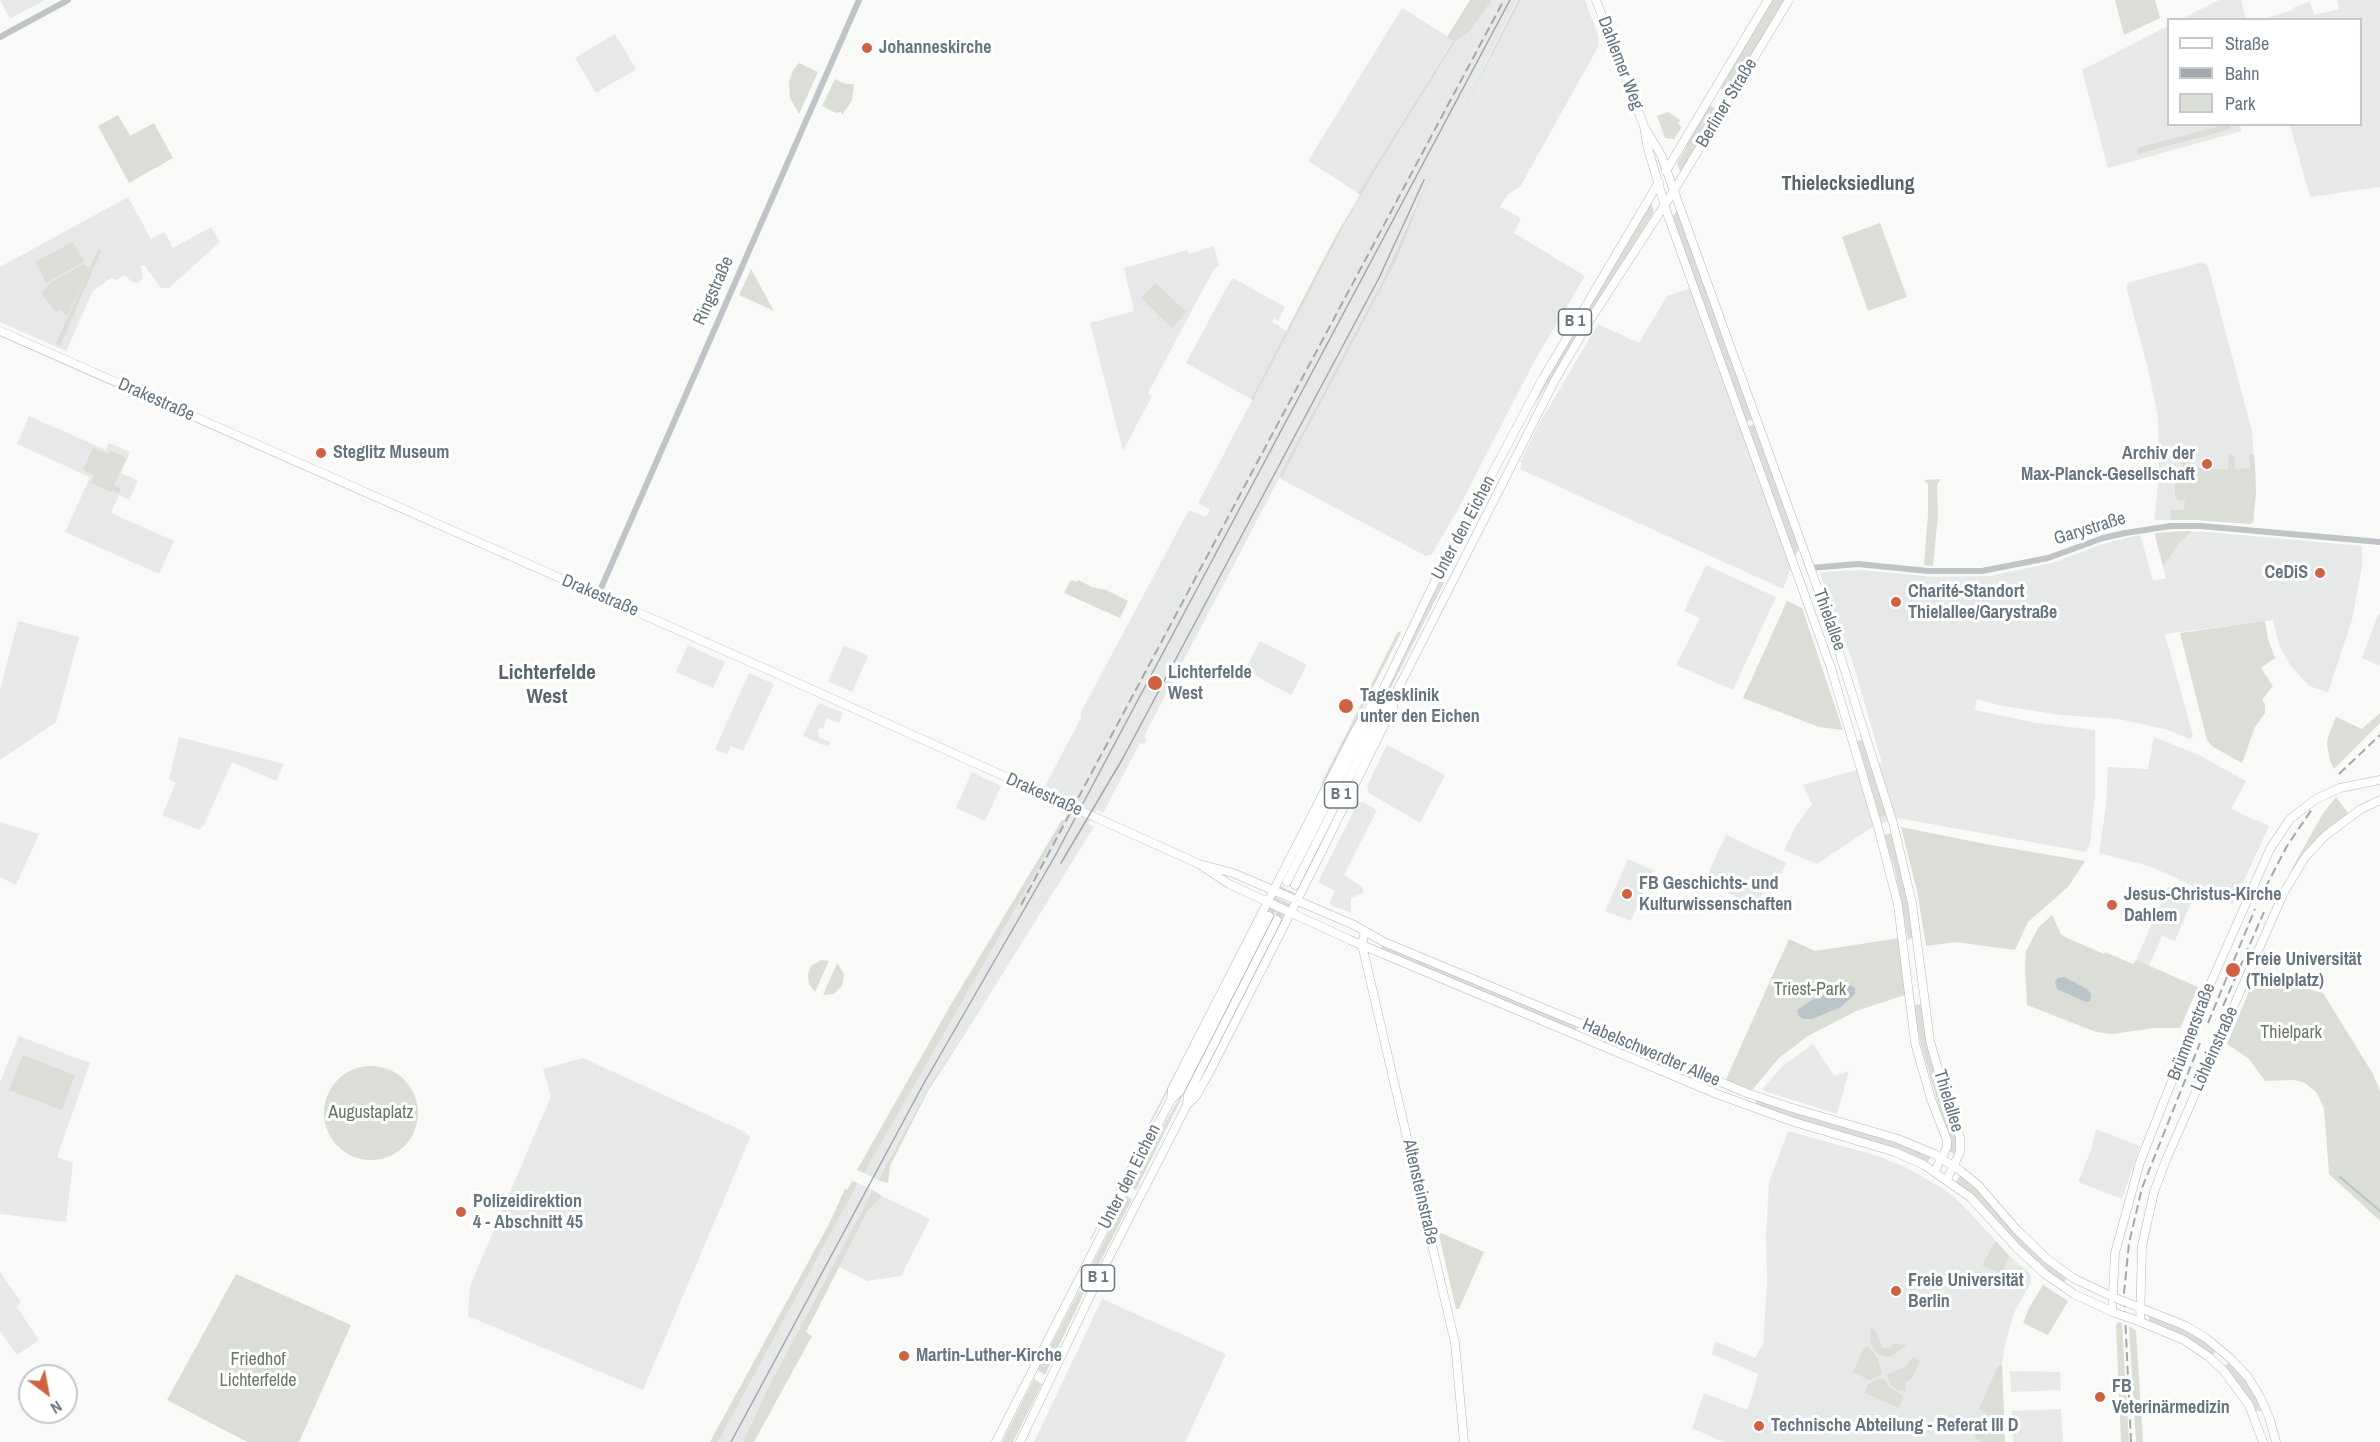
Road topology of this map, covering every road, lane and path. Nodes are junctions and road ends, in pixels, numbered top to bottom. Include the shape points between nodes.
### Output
1 (68, 0) edge
2 (859, 0) edge
3 (1596, 0) edge
4 (1768, 0) edge
5 (1789, 0) edge
6 (0, 37) edge
7 (1644, 126) junction
8 (1666, 171) junction
9 (1658, 184) junction
10 (1674, 192) junction
11 (1665, 205) junction
12 (0, 331) edge
13 (1527, 408) junction
14 (1538, 414) junction
15 (1757, 421) junction
16 (1743, 426) junction
17 (2380, 542) edge
18 (1810, 568) junction
19 (1797, 572) junction
20 (598, 595) junction
21 (1808, 604) junction
22 (1826, 612) junction
23 (1380, 692) junction
24 (1395, 694) junction
25 (1865, 734) junction
26 (1852, 737) junction
27 (2380, 780) edge
28 (2380, 800) edge
29 (1893, 823) junction
30 (1878, 827) junction
31 (1199, 864) junction
32 (1274, 891) junction
33 (1297, 901) junction
34 (1268, 902) junction
35 (1291, 913) junction
36 (1365, 931) junction
37 (1362, 945) junction
38 (1171, 1100) junction
39 (1187, 1105) junction
40 (1942, 1158) junction
41 (1954, 1166) junction
42 (1935, 1171) junction
43 (1947, 1179) junction
44 (2073, 1278) junction
45 (2066, 1289) junction
46 (2113, 1297) junction
47 (2138, 1307) junction
48 (2114, 1312) junction
49 (2138, 1321) junction
50 (2221, 1350) junction
51 (2214, 1361) junction
52 (2270, 1417) junction
53 (2256, 1418) junction
54 (996, 1442) edge
55 (1020, 1442) edge
56 (1464, 1442) edge
57 (2263, 1442) edge
58 (2276, 1442) edge

1 - 6 street
2 - 20 street, Ringstraße
3 - 7 main road, Dahlemer Weg
4 - 8 main road, Berliner Straße / B 1
5 - 10 main road, Berliner Straße / B 1
7 - 8 main road, Dahlemer Weg
7 - 9 main road, Dahlemer Weg
8 - 9 main road, Berliner Straße / B 1
8 - 10 main road, Dahlemer Weg
9 - 11 main road, Thielallee
9 - 13 main road, Unter den Eichen / B 1
10 - 11 main road, Berliner Straße / B 1
10 - 15 main road, Thielallee
11 - 14 main road, Unter den Eichen / B 1 via 1592,317
11 - 16 main road, Thielallee
12 - 20 main road, Drakestraße
13 - 14 main road
13 - 23 main road, Unter den Eichen / B 1
14 - 24 main road, Unter den Eichen / B 1
15 - 16 main road
15 - 18 main road, Thielallee
16 - 19 main road, Thielallee
17 - 18 street, Garystraße via 2201,525 2170,526 2103,538 2048,558 1982,571 1928,571 1858,564
18 - 19 main road
18 - 22 main road, Thielallee
19 - 21 main road, Thielallee
20 - 31 main road, Drakestraße
21 - 22 main road
21 - 26 main road, Thielallee
22 - 25 main road, Thielallee
23 - 24 main road, Unter den Eichen / B 1 via 1291,884 1386,704
23 - 32 main road via 1355,731
24 - 33 main road via 1385,725
25 - 26 main road
25 - 29 main road, Thielallee
26 - 30 main road, Thielallee
27 - 46 main road, Brümmerstraße via 2340,788 2316,799 2290,819 2266,856 2140,1162 2115,1253
28 - 47 main road, Löhleinstraße via 2331,831 2306,856 2273,917 2154,1192 2142,1246
29 - 30 main road
29 - 41 main road, Thielallee via 1912,903 1930,1041 1960,1137 1960,1152
30 - 40 main road, Thielallee via 1898,905 1915,1043 1947,1140
31 - 32 main road, Drakestraße via 1233,873
31 - 34 main road, Drakestraße via 1221,880
32 - 33 main road, Drakestraße
32 - 34 main road
33 - 35 main road
33 - 36 main road, Habelschwerdter Allee
34 - 35 main road, Habelschwerdter Allee
34 - 38 main road via 1172,1089
35 - 37 main road, Habelschwerdter Allee
35 - 39 main road via 1208,1076
36 - 37 main road
36 - 40 main road, Habelschwerdter Allee via 1747,1093 1898,1139
37 - 42 main road, Habelschwerdter Allee via 1743,1104 1895,1152
37 - 56 main road, Altensteinstraße via 1455,1343
38 - 39 main road, Unter den Eichen / B 1 via 1180,1091 1273,918 1188,1095
38 - 54 main road, Unter den Eichen / B 1
39 - 55 main road, Unter den Eichen / B 1
40 - 41 main road, Thielallee
40 - 42 main road, Thielallee
41 - 43 main road, Thielallee
41 - 44 main road, Thielallee via 1979,1186 2030,1244
42 - 43 main road
43 - 45 main road via 1980,1207 2030,1262
44 - 45 main road
44 - 46 main road, Thielallee
45 - 48 main road
46 - 47 main road, Thielallee, bridge
46 - 48 main road, Brümmerstraße
47 - 49 main road, Löhleinstraße
47 - 50 main road, Thielallee via 2186,1326
48 - 49 main road, bridge
49 - 51 main road via 2176,1336
50 - 51 main road
50 - 52 main road, Thielallee via 2253,1384
51 - 53 main road via 2236,1384
52 - 53 main road
52 - 58 main road, Thielallee
53 - 57 main road

